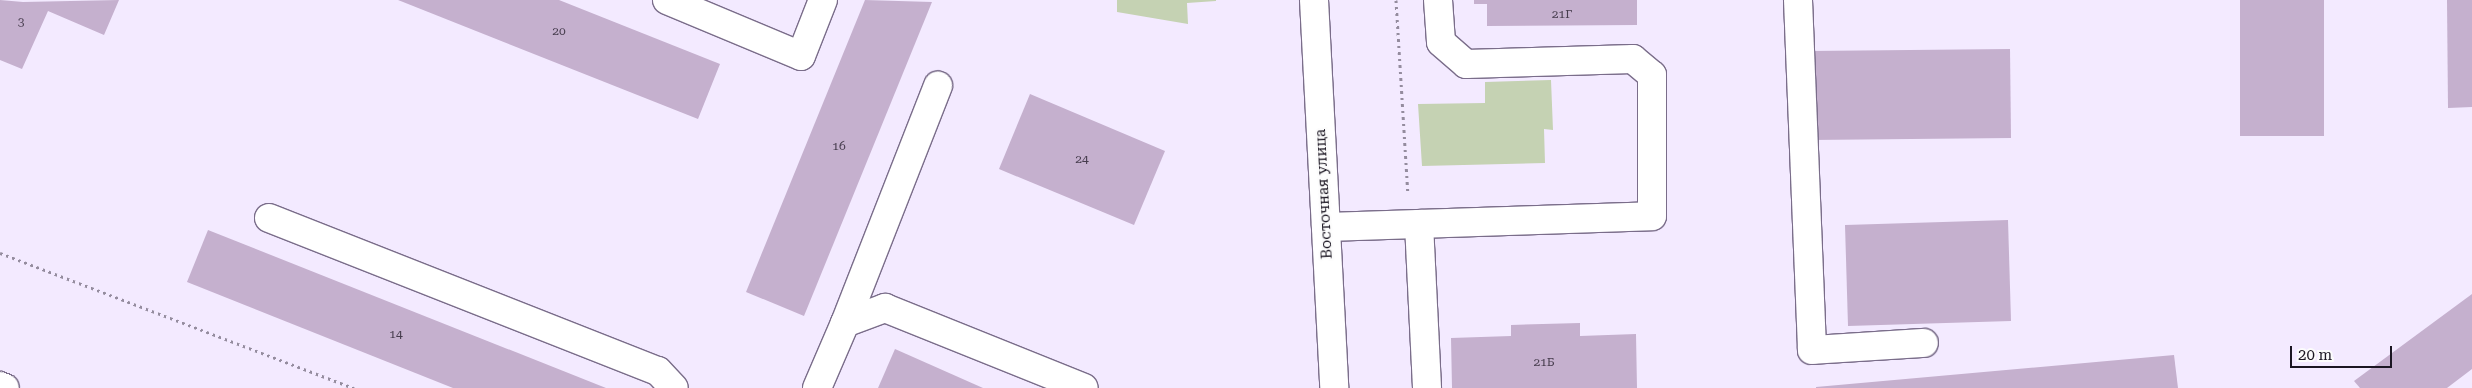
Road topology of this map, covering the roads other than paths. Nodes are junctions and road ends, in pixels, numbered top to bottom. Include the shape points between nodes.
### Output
1 (667, 0) edge
2 (823, 0) edge
3 (1314, 0) edge
4 (1438, 0) edge
5 (1798, 0) edge
6 (938, 86) dead end
7 (269, 218) dead end
8 (1419, 224) junction
9 (1326, 227) junction
10 (845, 323) junction
11 (1924, 343) dead end
12 (0, 386) edge
13 (5, 388) edge
14 (674, 388) edge
15 (817, 388) edge
16 (1084, 388) edge
17 (1334, 388) edge
18 (1427, 388) edge

1 - 2 street via 800,56
3 - 9 street, Восточная улица
4 - 8 street via 1441,42 1466,64 1633,59 1652,76 1652,216
5 - 11 street via 1812,350
6 - 10 street
7 - 14 street via 658,371
8 - 9 street
8 - 18 street
9 - 17 street, Восточная улица
10 - 15 street
10 - 16 street via 885,308
12 - 13 street

